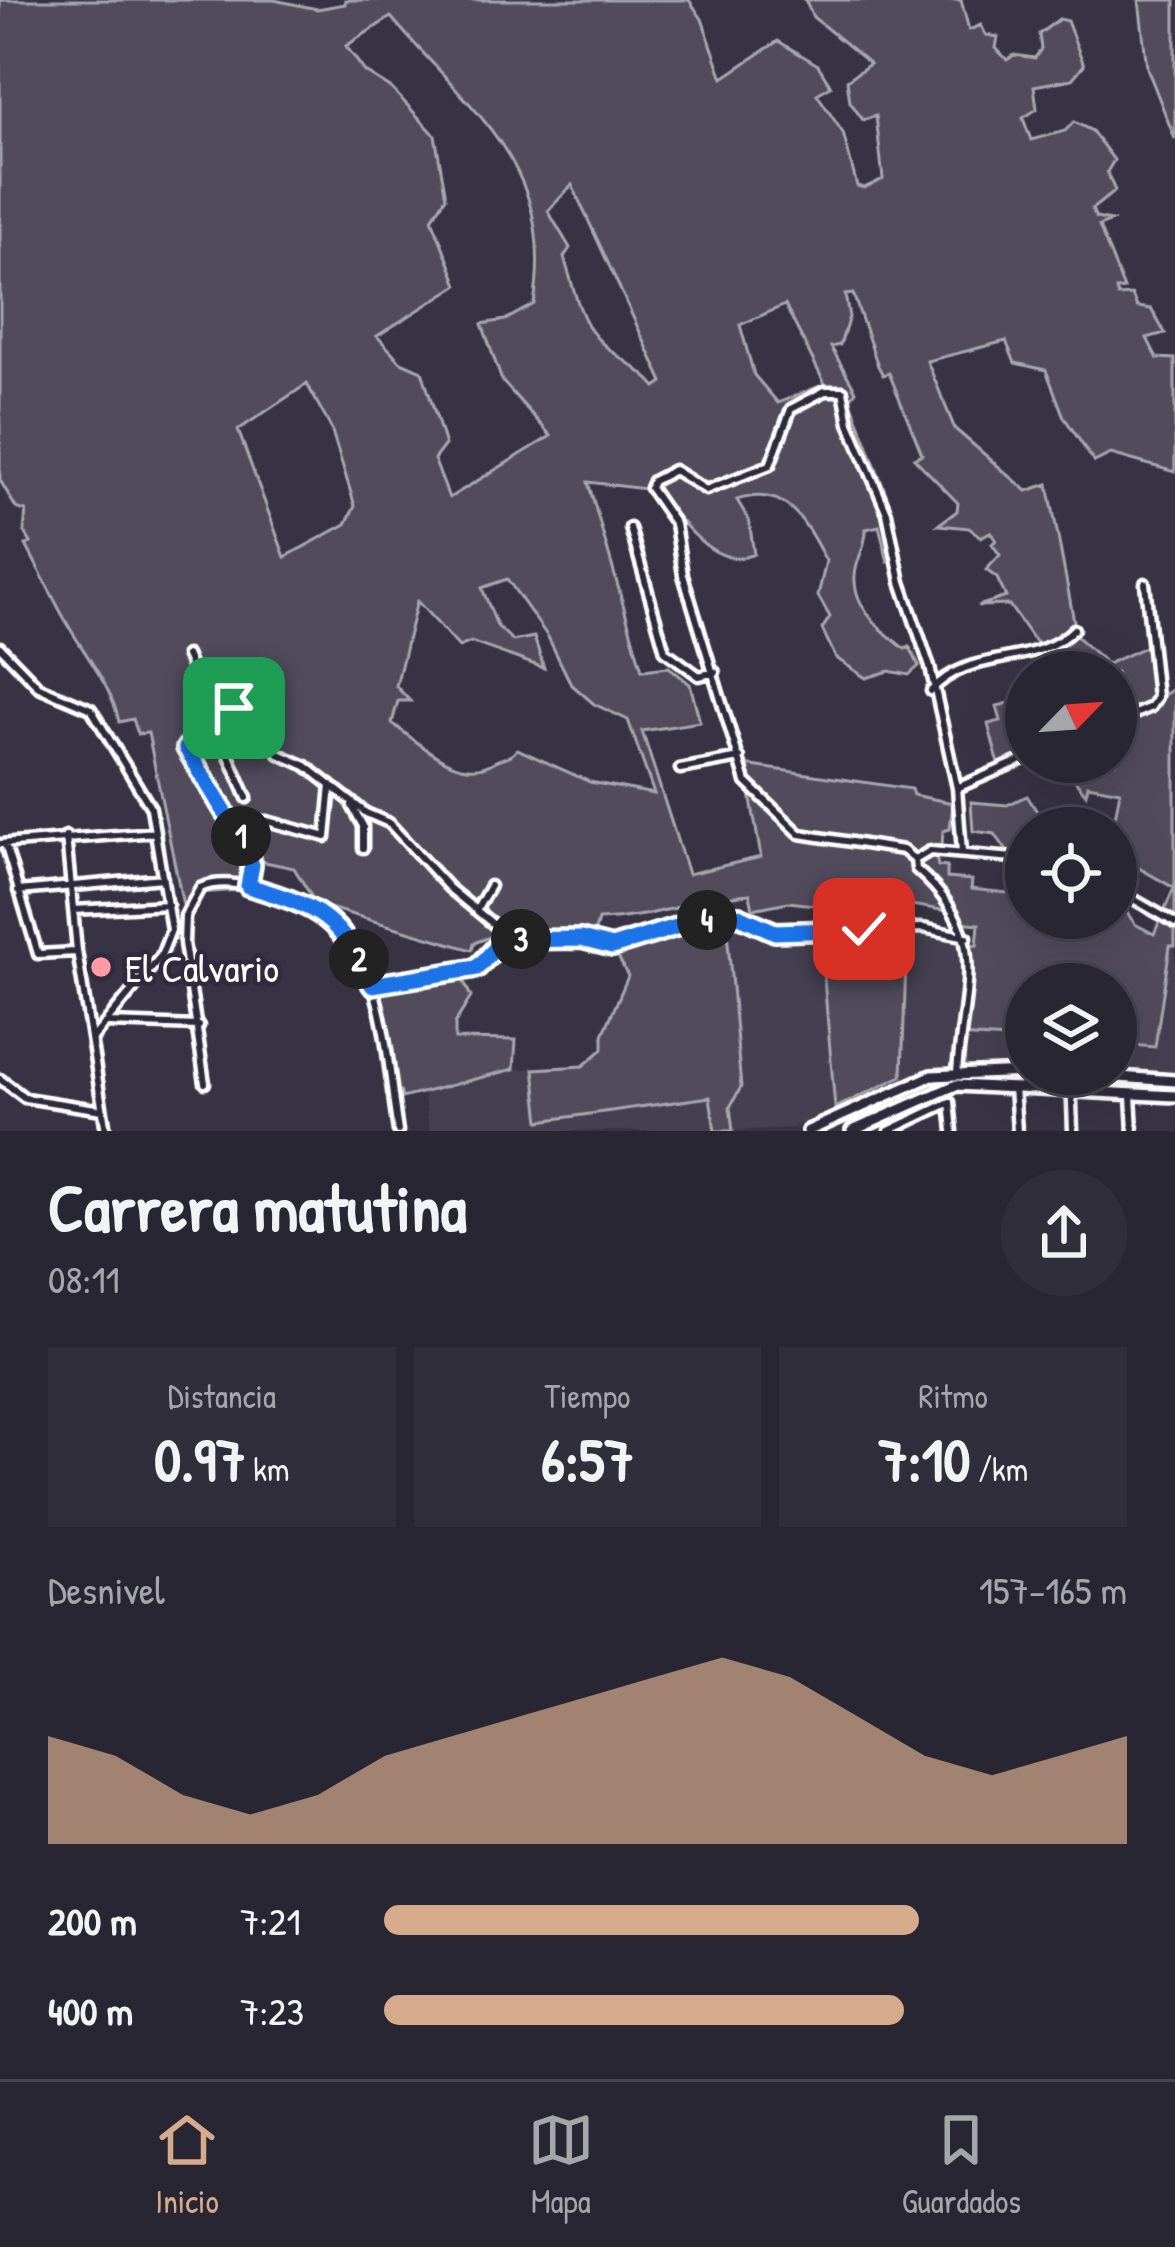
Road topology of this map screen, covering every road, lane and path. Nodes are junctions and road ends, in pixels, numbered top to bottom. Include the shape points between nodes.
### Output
1 (630, 528) dead end
2 (1144, 584) dead end
3 (1073, 629) dead end
4 (0, 647) edge
5 (186, 655) dead end
6 (715, 671) junction
7 (931, 691) junction
8 (234, 708) dead end
9 (208, 712) junction
10 (1137, 713) edge
11 (252, 736) dead end
12 (220, 742) junction
13 (279, 754) dead end
14 (740, 758) junction
15 (1005, 767) edge
16 (680, 769) dead end
17 (331, 785) junction
18 (957, 788) junction
19 (247, 797) dead end
20 (351, 803) junction
21 (234, 822) junction
22 (156, 832) junction
23 (66, 836) junction
24 (3, 844) edge
25 (363, 848) dead end
26 (962, 852) junction
27 (1005, 857) edge
28 (915, 860) junction
29 (163, 878) junction
30 (70, 885) junction
31 (248, 886) junction
32 (490, 886) dead end
33 (18, 891) junction
34 (1137, 902) edge
35 (168, 905) junction
36 (73, 910) junction
37 (476, 910) junction
38 (1175, 923) edge
39 (968, 937) junction
40 (503, 940) junction
41 (167, 943) junction
42 (184, 943) junction
43 (77, 951) junction
44 (372, 985) junction
45 (104, 1023) junction
46 (199, 1026) junction
47 (93, 1038) junction
48 (957, 1072) junction
49 (1005, 1072) edge
50 (0, 1078) edge
51 (1137, 1078) edge
52 (1175, 1081) edge
53 (206, 1083) dead end
54 (947, 1087) junction
55 (1005, 1088) edge
56 (1137, 1093) edge
57 (1014, 1095) edge
58 (1070, 1095) edge
59 (1130, 1095) edge
60 (1175, 1096) edge
61 (950, 1102) junction
62 (102, 1109) junction
63 (106, 1131) edge
64 (398, 1131) edge
65 (808, 1131) edge
66 (852, 1131) edge
67 (889, 1131) edge
68 (953, 1131) edge
69 (1017, 1131) edge
70 (1073, 1131) edge
71 (1133, 1131) edge

1 - 6 street via 665,651 699,676
2 - 10 street via 1156,704
3 - 7 street via 1034,651 961,667
4 - 22 street via 39,687 91,710 151,808
5 - 9 street
6 - 7 street via 682,575 675,524 650,485 674,470 716,489 761,471 775,459 791,409 833,390 842,392 887,513
6 - 14 street
7 - 18 street
8 - 9 street
9 - 12 street
11 - 12 street
12 - 19 street
12 - 21 street via 186,748
13 - 17 street
14 - 16 street
14 - 28 street via 746,782 800,834 903,850
15 - 18 street
17 - 20 street
17 - 21 street via 326,837 267,821
18 - 26 street
20 - 25 street
20 - 37 street via 400,832
21 - 31 street via 252,865
22 - 23 street
22 - 29 street
23 - 24 street
23 - 30 street
24 - 33 street
26 - 27 street
26 - 28 street via 930,851
28 - 39 street
29 - 30 street
29 - 35 street
30 - 33 street
30 - 36 street
31 - 42 street via 212,883 192,895
31 - 44 street via 330,916
32 - 37 street
33 - 43 street via 38,954
34 - 38 street
35 - 36 street
35 - 41 street
36 - 43 street
37 - 40 street
39 - 40 street via 923,928 775,932 739,916 612,947
39 - 48 street
40 - 44 street via 477,968
41 - 42 street
41 - 45 street
42 - 46 street
43 - 47 street
44 - 64 street
45 - 46 street
45 - 47 street
46 - 53 street
47 - 62 street
48 - 49 main road
48 - 65 main road via 893,1090
50 - 62 street via 25,1098
51 - 52 main road
54 - 55 main road
54 - 61 street
54 - 66 main road
56 - 60 main road
57 - 69 street
58 - 70 street
59 - 71 street
61 - 67 street
61 - 68 street
62 - 63 street

